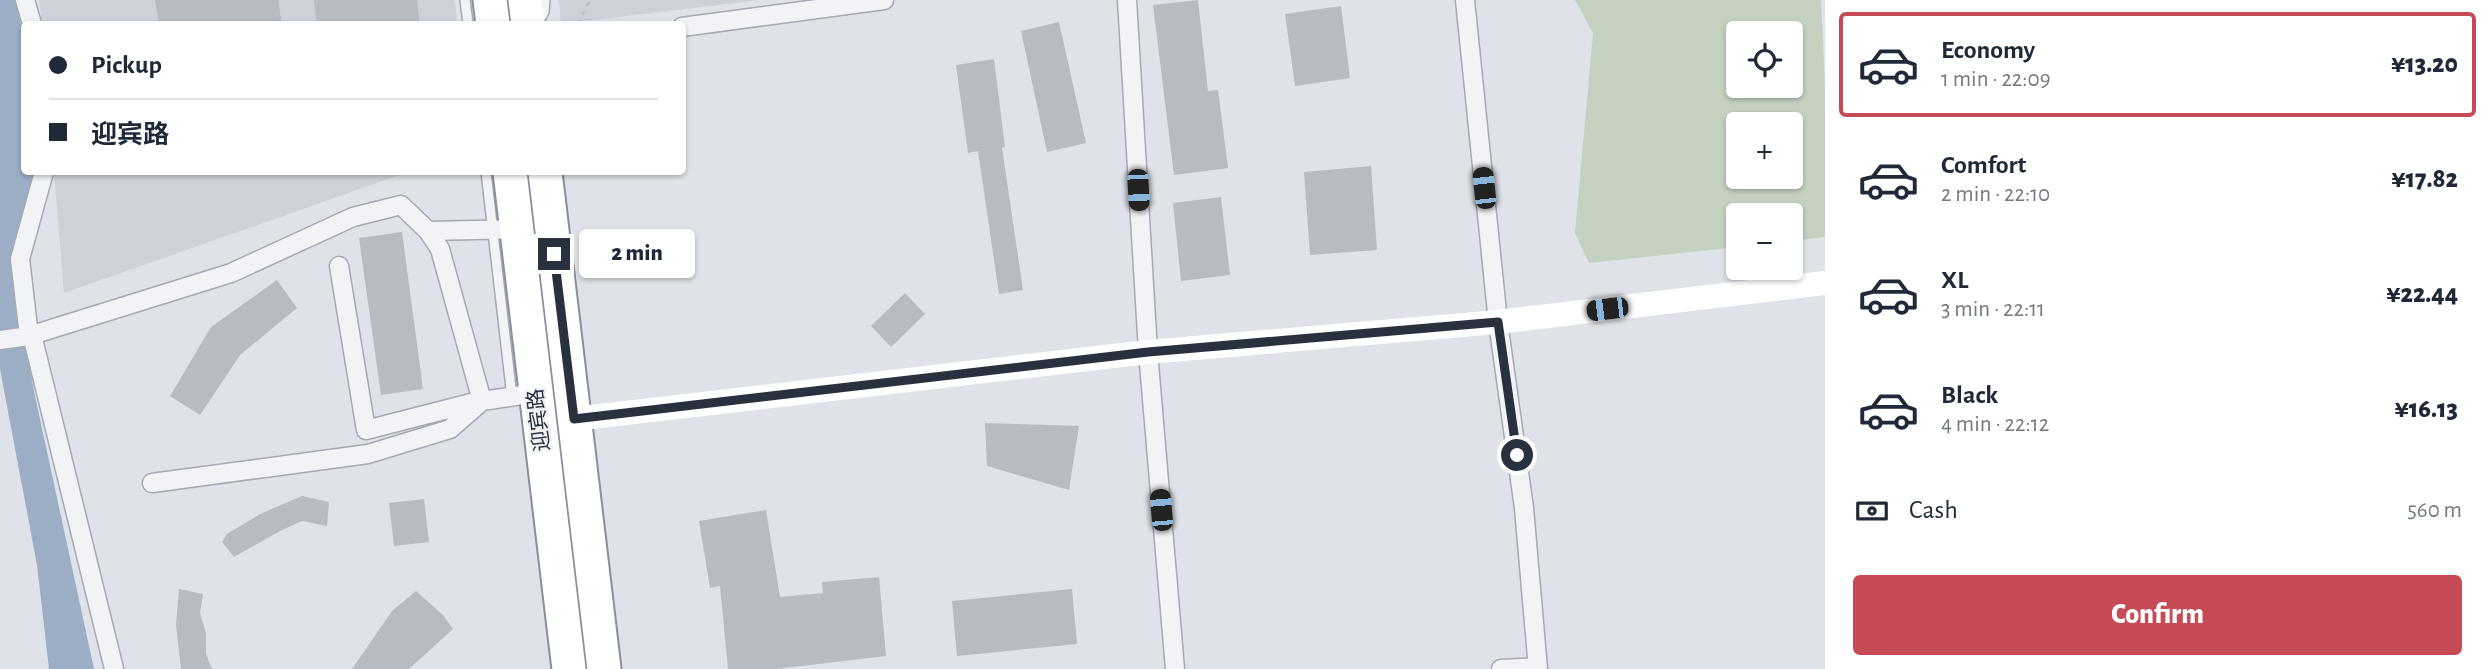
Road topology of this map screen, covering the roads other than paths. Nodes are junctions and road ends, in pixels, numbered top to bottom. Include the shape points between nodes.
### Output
1 (26, 0) edge
2 (465, 0) edge
3 (490, 0) edge
4 (525, 0) edge
5 (545, 0) edge
6 (884, 0) edge
7 (1127, 0) edge
8 (1465, 0) edge
9 (31, 21) edge
10 (468, 21) edge
11 (492, 21) edge
12 (527, 21) edge
13 (539, 21) edge
14 (686, 26) edge
15 (43, 175) edge
16 (487, 175) edge
17 (510, 175) edge
18 (545, 175) edge
19 (505, 230) junction
20 (428, 231) junction
21 (339, 266) dead end
22 (1825, 283) edge
23 (1498, 322) junction
24 (31, 335) junction
25 (0, 340) edge
26 (1148, 352) junction
27 (524, 395) junction
28 (482, 401) junction
29 (574, 419) junction
30 (366, 430) junction
31 (368, 454) junction
32 (152, 483) dead end
33 (1538, 668) edge
34 (114, 669) edge
35 (569, 669) edge
36 (604, 669) edge
37 (1175, 669) edge
38 (1501, 669) edge

1 - 9 street
2 - 10 lane
3 - 11 highway
4 - 12 highway
5 - 13 lane
6 - 14 street
7 - 26 street
8 - 23 street
15 - 24 street via 20,259
16 - 19 lane
17 - 19 highway, 迎宾路
18 - 29 highway, 迎宾路
19 - 20 street
19 - 27 highway, 迎宾路
20 - 24 street via 401,205 353,217 231,273
20 - 28 street via 440,249
21 - 30 street
22 - 23 street
23 - 26 street
23 - 33 street via 1524,508
24 - 25 street
24 - 34 street
26 - 29 street
26 - 37 street
27 - 28 street
27 - 35 highway, 迎宾路
28 - 30 street
28 - 31 street via 450,429
29 - 36 highway, 迎宾路
30 - 31 street
31 - 32 street
33 - 38 street

